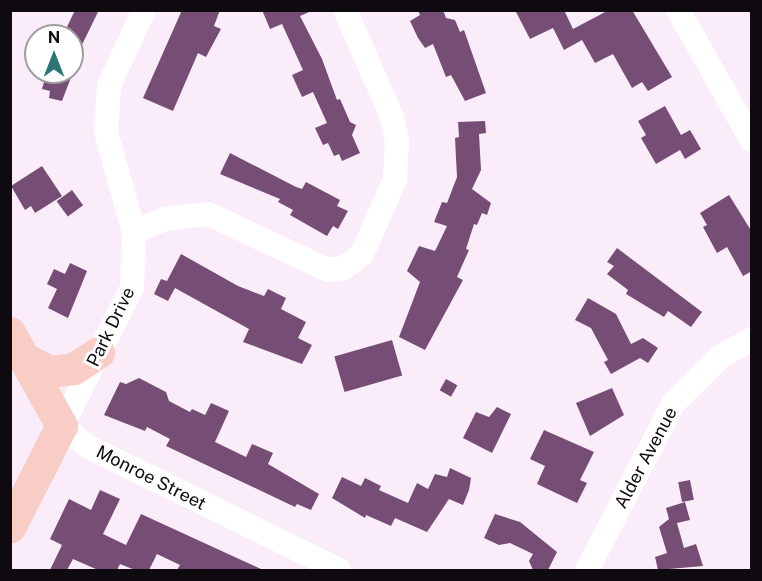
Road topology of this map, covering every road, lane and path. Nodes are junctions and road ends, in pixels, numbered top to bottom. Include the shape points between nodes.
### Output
1 (144, 10) edge
2 (345, 10) edge
3 (678, 10) edge
4 (752, 141) edge
5 (134, 232) junction
6 (752, 339) edge
7 (18, 346) edge
8 (99, 353) junction
9 (62, 426) junction
10 (10, 528) edge
11 (339, 570) edge
12 (587, 570) edge

1 - 5 street, Park Drive via 109,86 106,132
2 - 5 street via 392,117 397,142 395,180 362,254 344,268 328,270 208,214 164,219
3 - 4 street
5 - 8 street, Park Drive via 132,288
6 - 12 street, Alder Avenue via 720,356 673,404
7 - 8 main road via 51,372 74,369
7 - 9 main road, Monroe Street
8 - 9 street, Park Drive
9 - 10 main road, Park Drive
9 - 11 street, Monroe Street via 87,446

